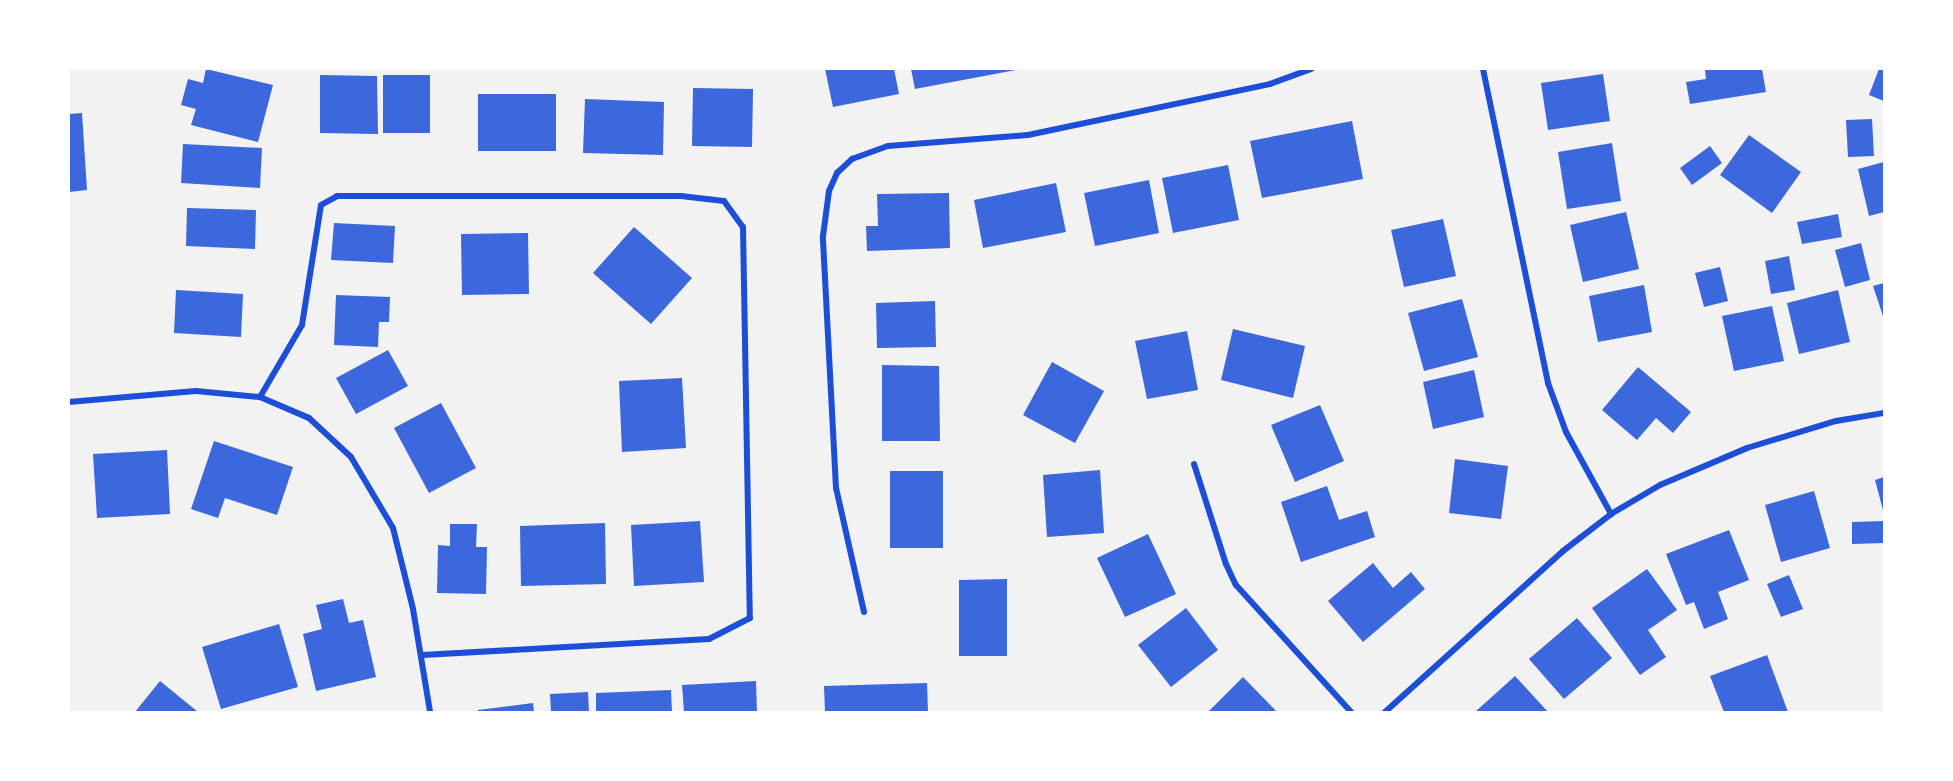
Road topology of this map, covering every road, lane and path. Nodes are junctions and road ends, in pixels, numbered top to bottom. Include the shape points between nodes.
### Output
1 (1311, 69) edge
2 (1484, 69) edge
3 (260, 397) junction
4 (69, 402) edge
5 (1884, 413) edge
6 (1194, 464) dead end
7 (1611, 514) junction
8 (864, 612) dead end
9 (422, 655) junction
10 (430, 712) edge
11 (1350, 712) edge
12 (1385, 712) edge

1 - 8 street via 1270,84 1028,135 888,146 852,159 837,173 829,191 823,236 836,488
2 - 7 street via 1548,383 1566,432
3 - 4 street via 196,391
3 - 9 street via 309,418 351,457 393,528
3 - 9 street via 302,325 321,205 337,196 681,196 724,201 743,227 750,618 709,639
5 - 7 street via 1836,422 1747,448 1660,485
6 - 11 street via 1236,585
7 - 12 street via 1563,550
9 - 10 street

